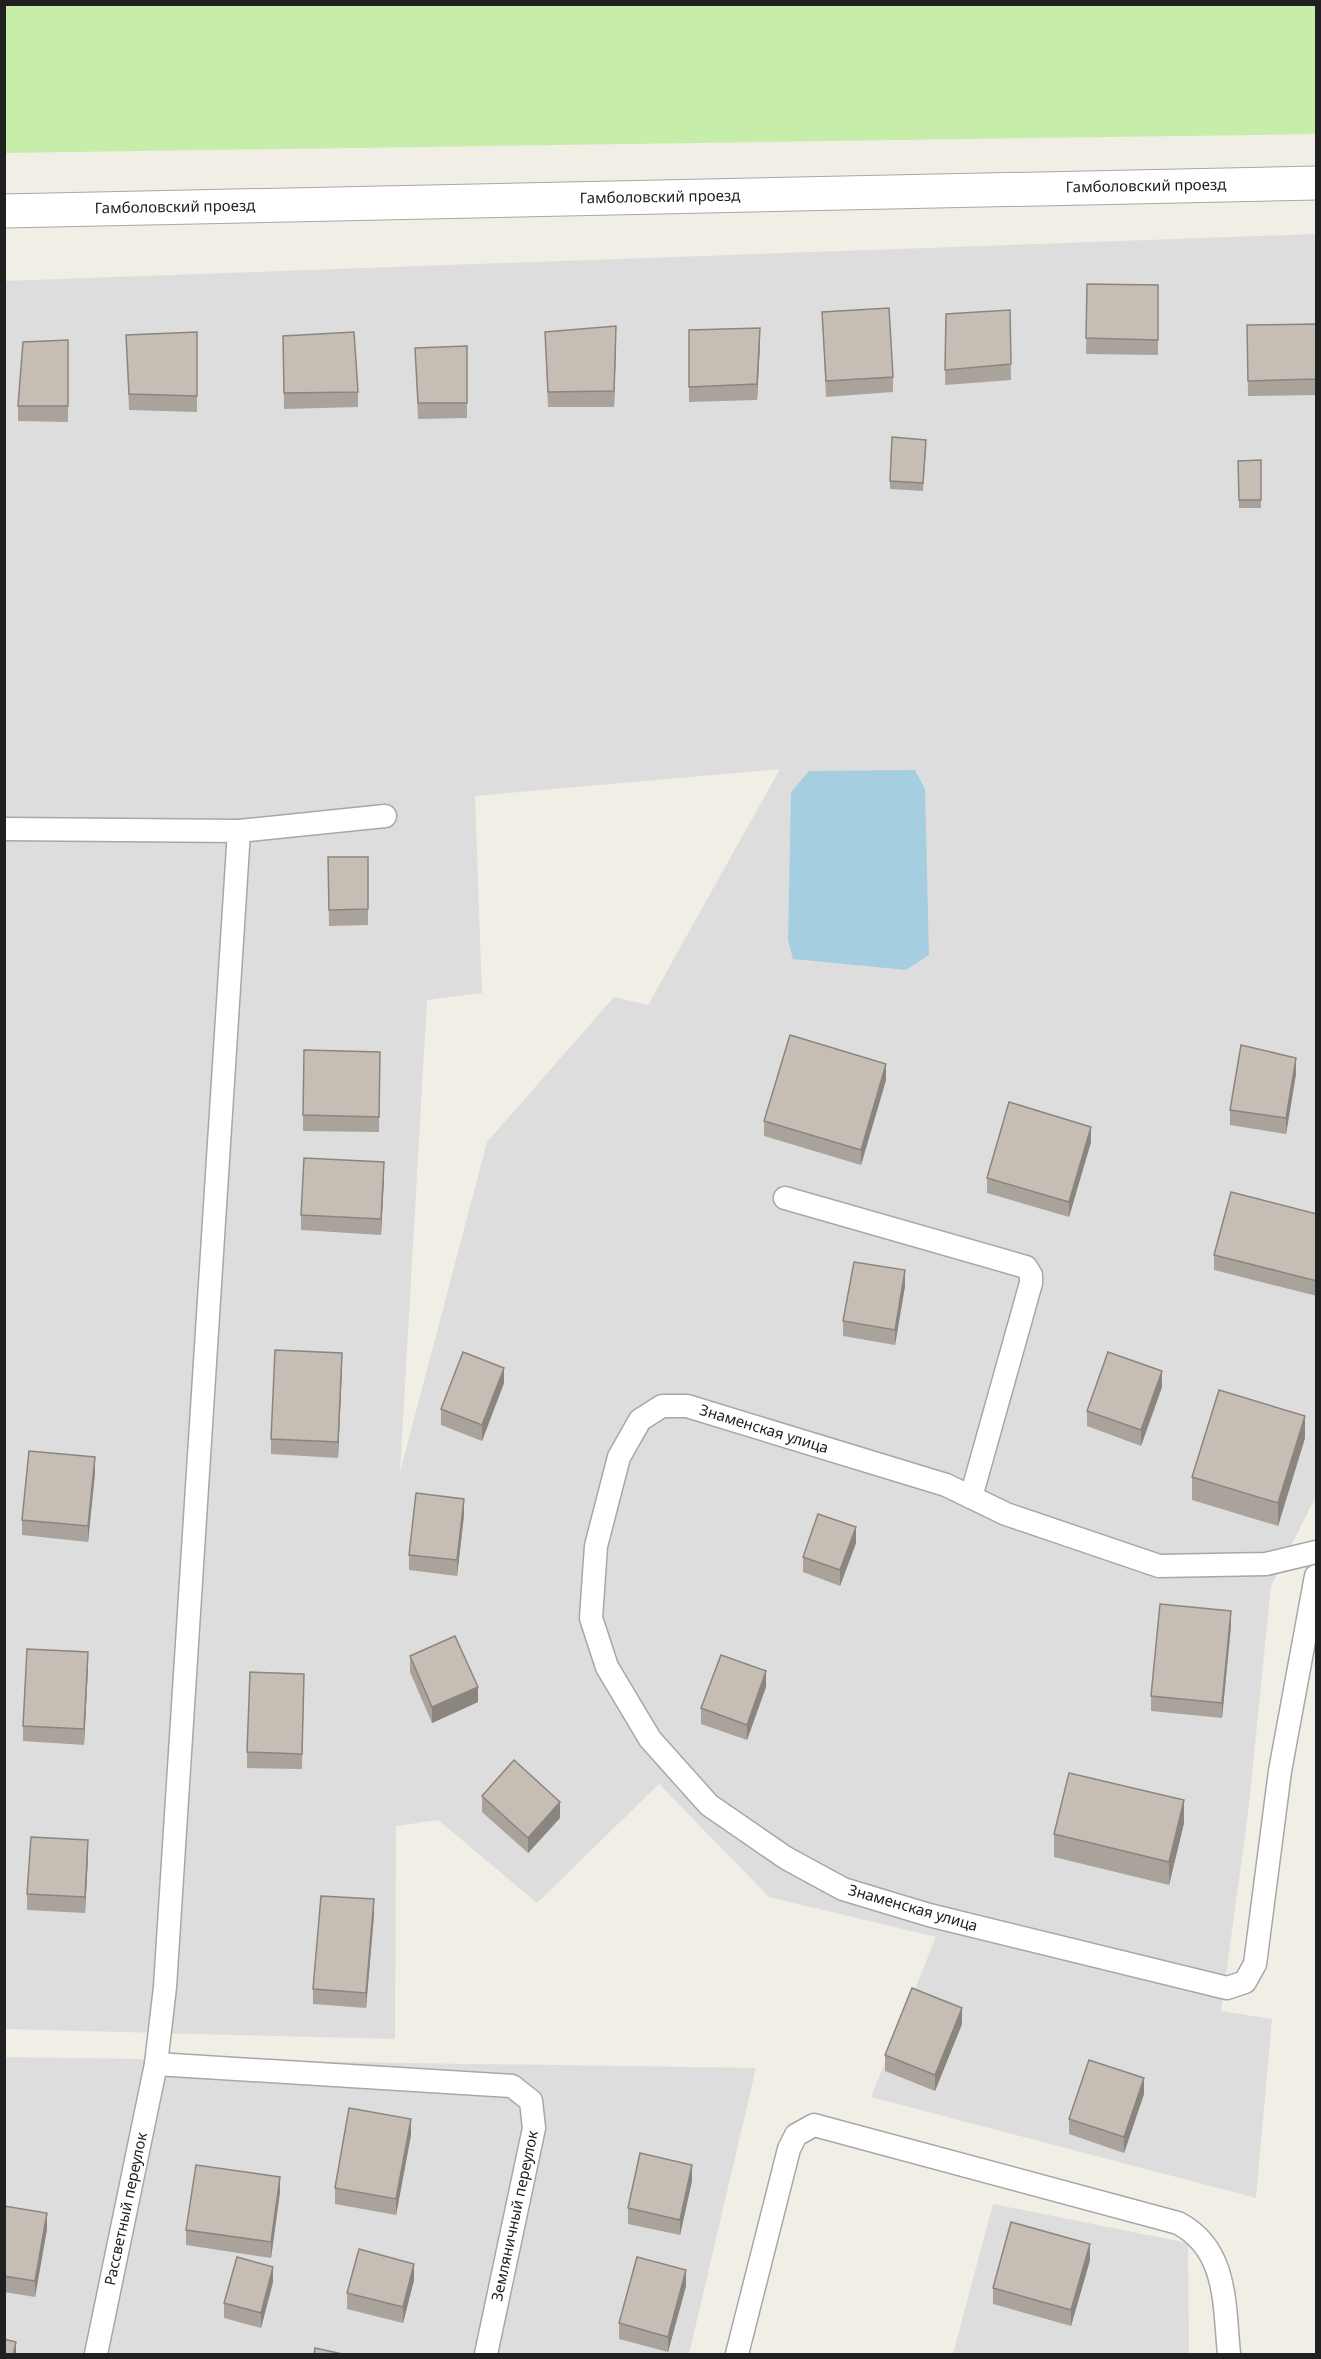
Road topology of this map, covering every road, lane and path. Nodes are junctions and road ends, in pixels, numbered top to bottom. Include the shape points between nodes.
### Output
1 (1317, 183) edge
2 (4, 211) edge
3 (385, 816) dead end
4 (4, 829) edge
5 (239, 831) junction
6 (785, 1198) dead end
7 (971, 1497) junction
8 (1317, 1552) edge
9 (1317, 1576) edge
10 (156, 2064) junction
11 (96, 2355) edge
12 (486, 2355) edge
13 (737, 2355) edge
14 (1229, 2355) edge

1 - 2 street, Гамболовский проезд
3 - 5 lane
4 - 5 lane
5 - 10 lane, Рассветный переулок via 165,1987
6 - 7 lane via 1026,1267 1031,1283
7 - 8 lane, Знаменская улица via 1006,1514 1159,1566 1266,1564
7 - 9 lane, Знаменская улица via 946,1485 687,1406 662,1406 640,1420 619,1457 596,1546 591,1618 607,1667 650,1739 709,1805 786,1858 843,1889 929,1915 1227,1988 1245,1982 1255,1964 1280,1771
10 - 11 lane, Рассветный переулок
10 - 12 lane, Земляничный переулок via 512,2085 531,2100 534,2128
13 - 14 lane via 789,2149 796,2135 814,2125 1178,2223 1196,2232 1210,2250 1222,2282

